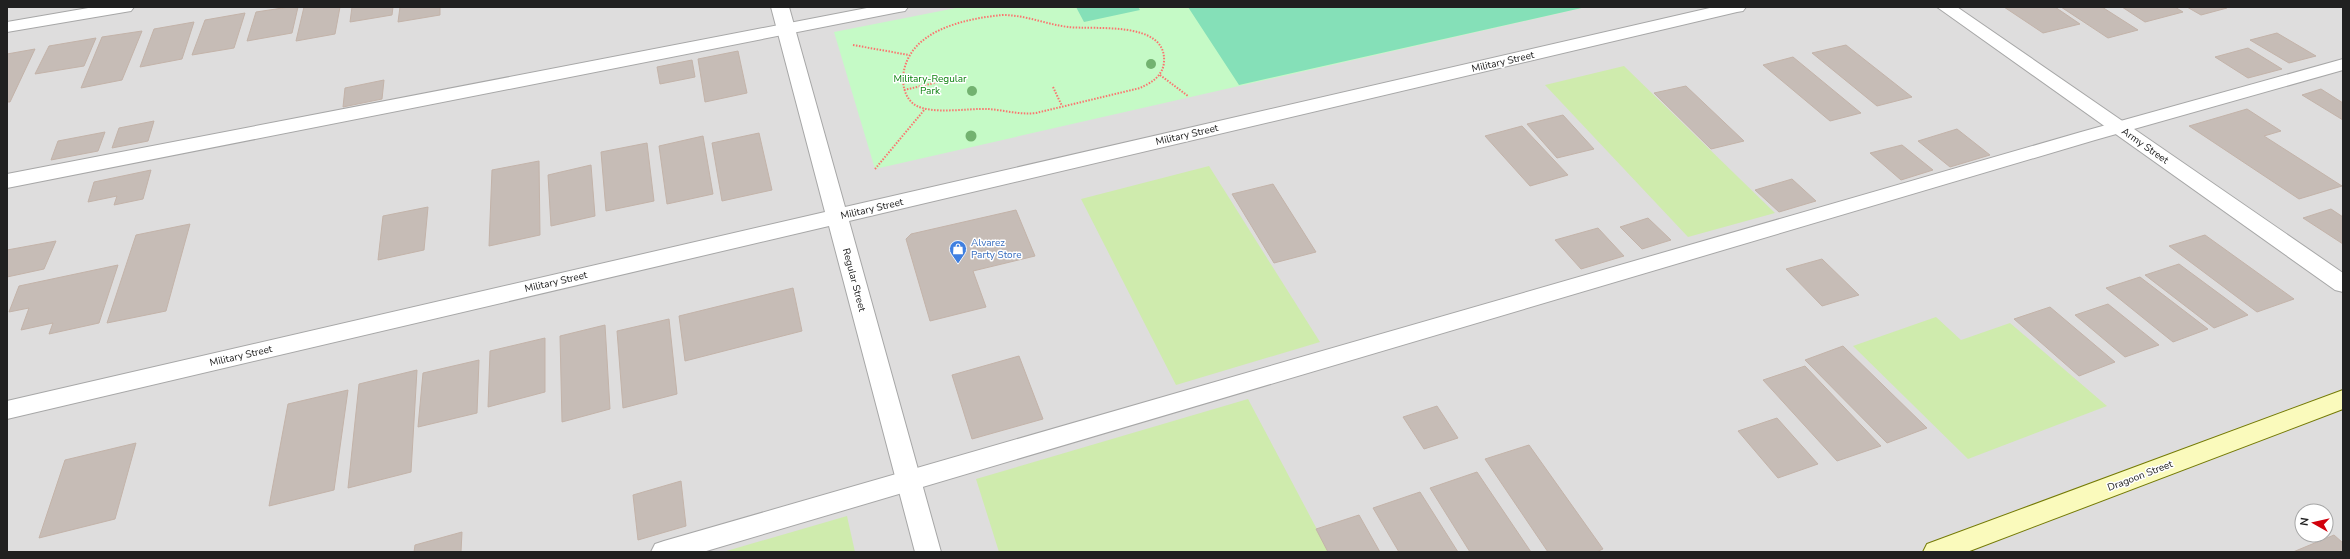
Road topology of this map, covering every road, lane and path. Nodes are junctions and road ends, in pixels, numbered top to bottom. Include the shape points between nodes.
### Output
1 (125, 7) edge
2 (780, 7) edge
3 (899, 7) edge
4 (1736, 7) edge
5 (1946, 7) edge
6 (59, 13) edge
7 (7, 27) edge
8 (786, 29) junction
9 (852, 45) dead end
10 (909, 55) junction
11 (2343, 64) edge
12 (1160, 75) junction
13 (943, 81) dead end
14 (1053, 87) dead end
15 (904, 90) junction
16 (1188, 96) dead end
17 (1062, 106) junction
18 (925, 109) junction
19 (2118, 127) junction
20 (875, 169) dead end
21 (7, 181) edge
22 (837, 217) junction
23 (2343, 284) edge
24 (2343, 399) edge
25 (7, 410) edge
26 (909, 482) junction
27 (664, 552) edge
28 (928, 552) edge
29 (1936, 552) edge

1 - 6 street
2 - 8 street, Regular Street
3 - 8 street
4 - 22 street, Military Street
5 - 19 street, Army Street
6 - 7 street
8 - 21 street
8 - 22 street, Regular Street
9 - 10 path
10 - 12 path via 925,40 956,22 1018,15 1068,27 1118,28 1138,32 1154,40 1165,57
10 - 15 path via 902,80
11 - 19 street
12 - 16 path
12 - 17 path via 1136,90
13 - 15 path
14 - 17 path
15 - 18 path via 915,106
17 - 18 path via 1025,114 986,109
18 - 20 path
19 - 23 street, Army Street
19 - 26 street
22 - 25 street, Military Street
22 - 26 street, Regular Street
24 - 29 main road, Dragoon Street
26 - 27 street
26 - 28 street, Regular Street

